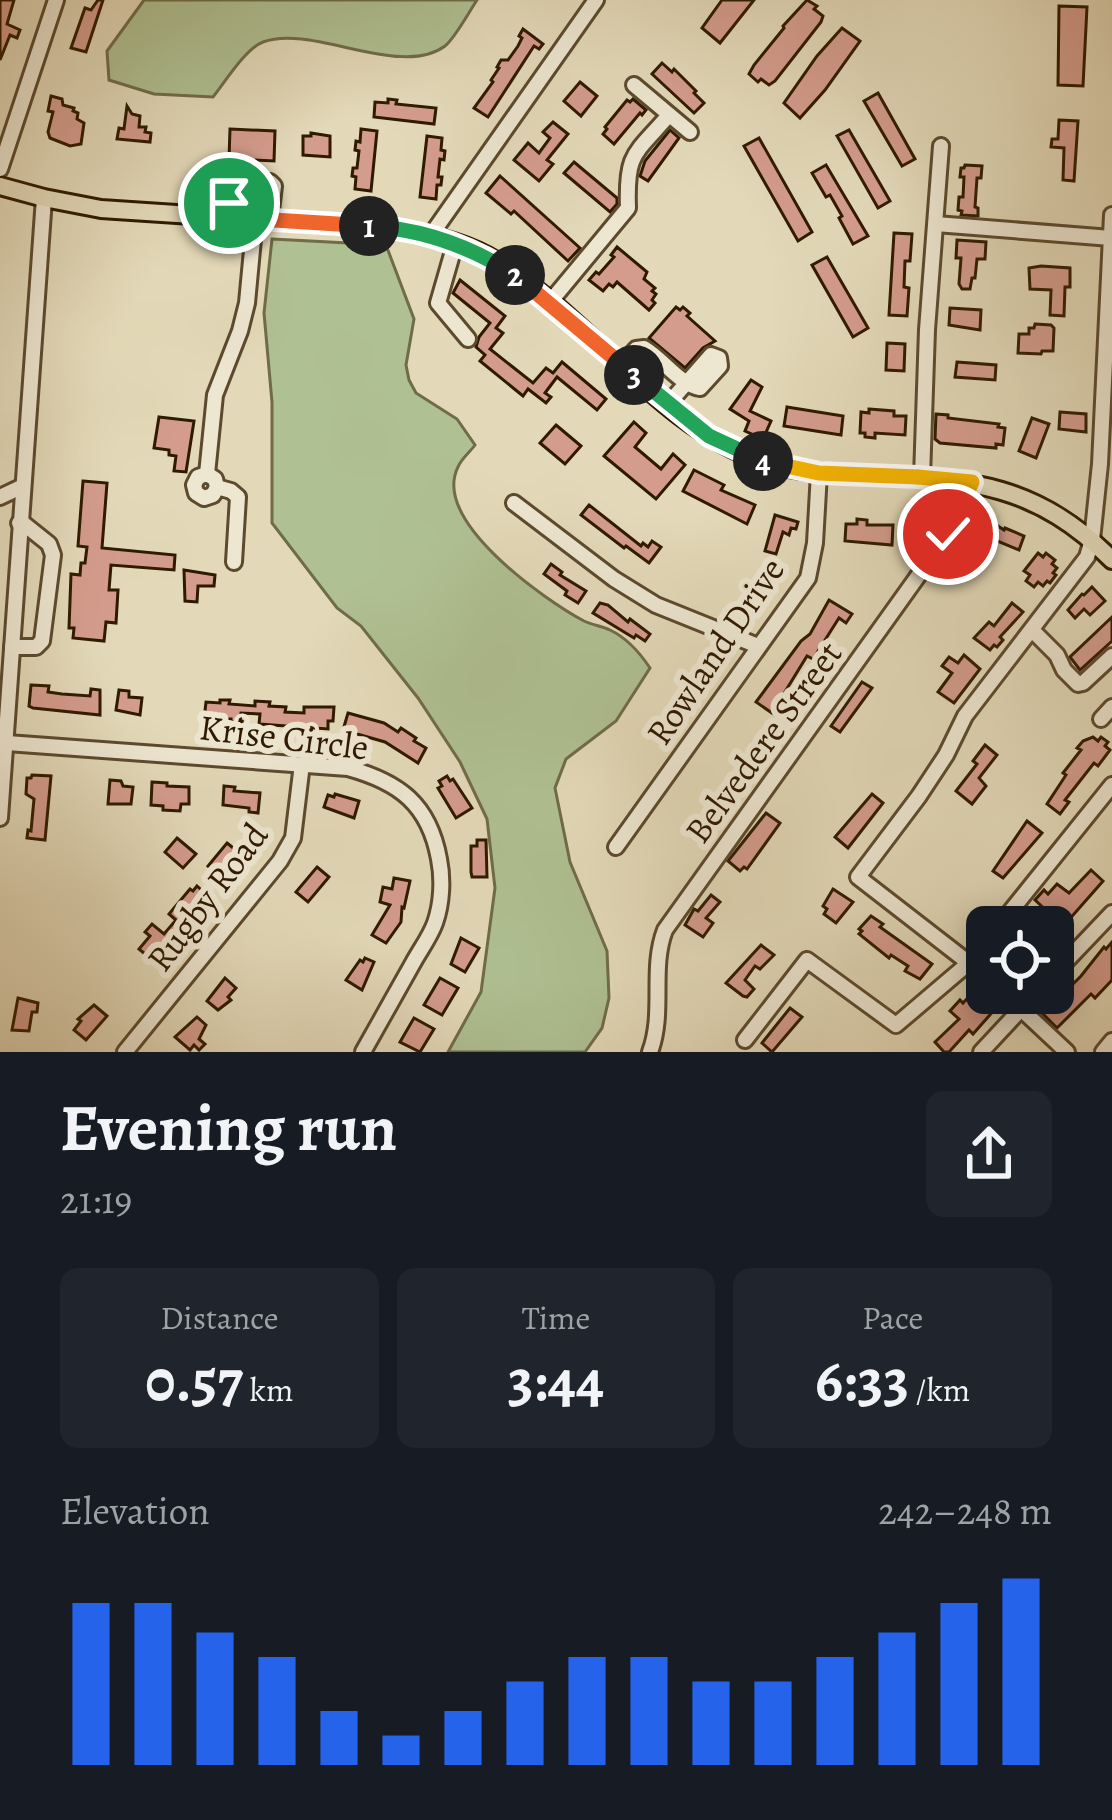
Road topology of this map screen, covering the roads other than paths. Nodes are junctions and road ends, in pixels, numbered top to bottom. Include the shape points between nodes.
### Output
1 (56, 0) edge
2 (596, 0) edge
3 (634, 85) dead end
4 (669, 115) junction
5 (690, 132) dead end
6 (941, 146) dead end
7 (0, 169) edge
8 (0, 186) edge
9 (44, 198) junction
10 (1112, 215) edge
11 (227, 217) junction
12 (262, 219) junction
13 (936, 224) junction
14 (431, 235) junction
15 (1111, 238) edge
16 (455, 244) junction
17 (1111, 284) edge
18 (550, 302) junction
19 (1110, 323) edge
20 (468, 339) dead end
21 (622, 365) junction
22 (668, 404) junction
23 (819, 473) junction
24 (922, 478) junction
25 (972, 482) junction
26 (21, 487) junction
27 (0, 497) edge
28 (514, 503) dead end
29 (19, 523) junction
30 (1092, 540) junction
31 (1112, 560) edge
32 (234, 562) dead end
33 (1031, 630) junction
34 (758, 646) junction
35 (12, 647) junction
36 (1109, 666) edge
37 (7, 743) junction
38 (302, 764) junction
39 (1112, 785) edge
40 (0, 818) edge
41 (616, 847) dead end
42 (1015, 906) edge
43 (1112, 913) edge
44 (1074, 953) edge
45 (966, 959) edge
46 (966, 965) edge
47 (1016, 1014) edge
48 (1026, 1014) edge
49 (745, 1040) dead end
50 (1112, 1041) edge
51 (125, 1052) edge
52 (363, 1052) edge
53 (650, 1052) edge
54 (981, 1052) edge
55 (1067, 1052) edge
56 (1103, 1052) edge

1 - 7 street
2 - 14 street
3 - 4 street
4 - 5 street
4 - 18 street via 630,159 628,208
6 - 13 street
8 - 9 main road
9 - 11 main road
9 - 26 street
10 - 15 street
11 - 12 main road
11 - 12 street via 239,179 274,186
12 - 14 main road
12 - 32 street via 240,331 214,395 212,481 238,497
13 - 15 street
13 - 24 street
14 - 16 main road
15 - 17 street
16 - 18 main road
16 - 20 street via 438,303
17 - 19 street
18 - 21 main road
19 - 30 street
21 - 22 main road
21 - 22 street via 644,348 664,361 686,384
22 - 23 main road via 709,436 762,461
23 - 24 main road
23 - 34 street, Rowland Drive via 808,578
24 - 25 main road
25 - 30 main road via 1032,501
25 - 53 street, Belvedere Street via 948,534 665,930
26 - 27 street
26 - 29 street
28 - 34 street via 656,605
29 - 35 street
29 - 35 street via 53,555 42,641
30 - 31 main road
30 - 33 street
33 - 36 street via 1074,681
33 - 45 street via 858,877
34 - 41 street, Rowland Drive
35 - 37 street
37 - 38 street, Krise Circle
37 - 40 street
38 - 51 street, Rugby Road via 293,838 280,861
38 - 52 street, Krise Circle via 377,776 416,805 434,837 441,877 435,923
39 - 42 street
43 - 44 street
46 - 49 street via 896,1025 807,960
47 - 54 street
48 - 55 street
50 - 56 street

